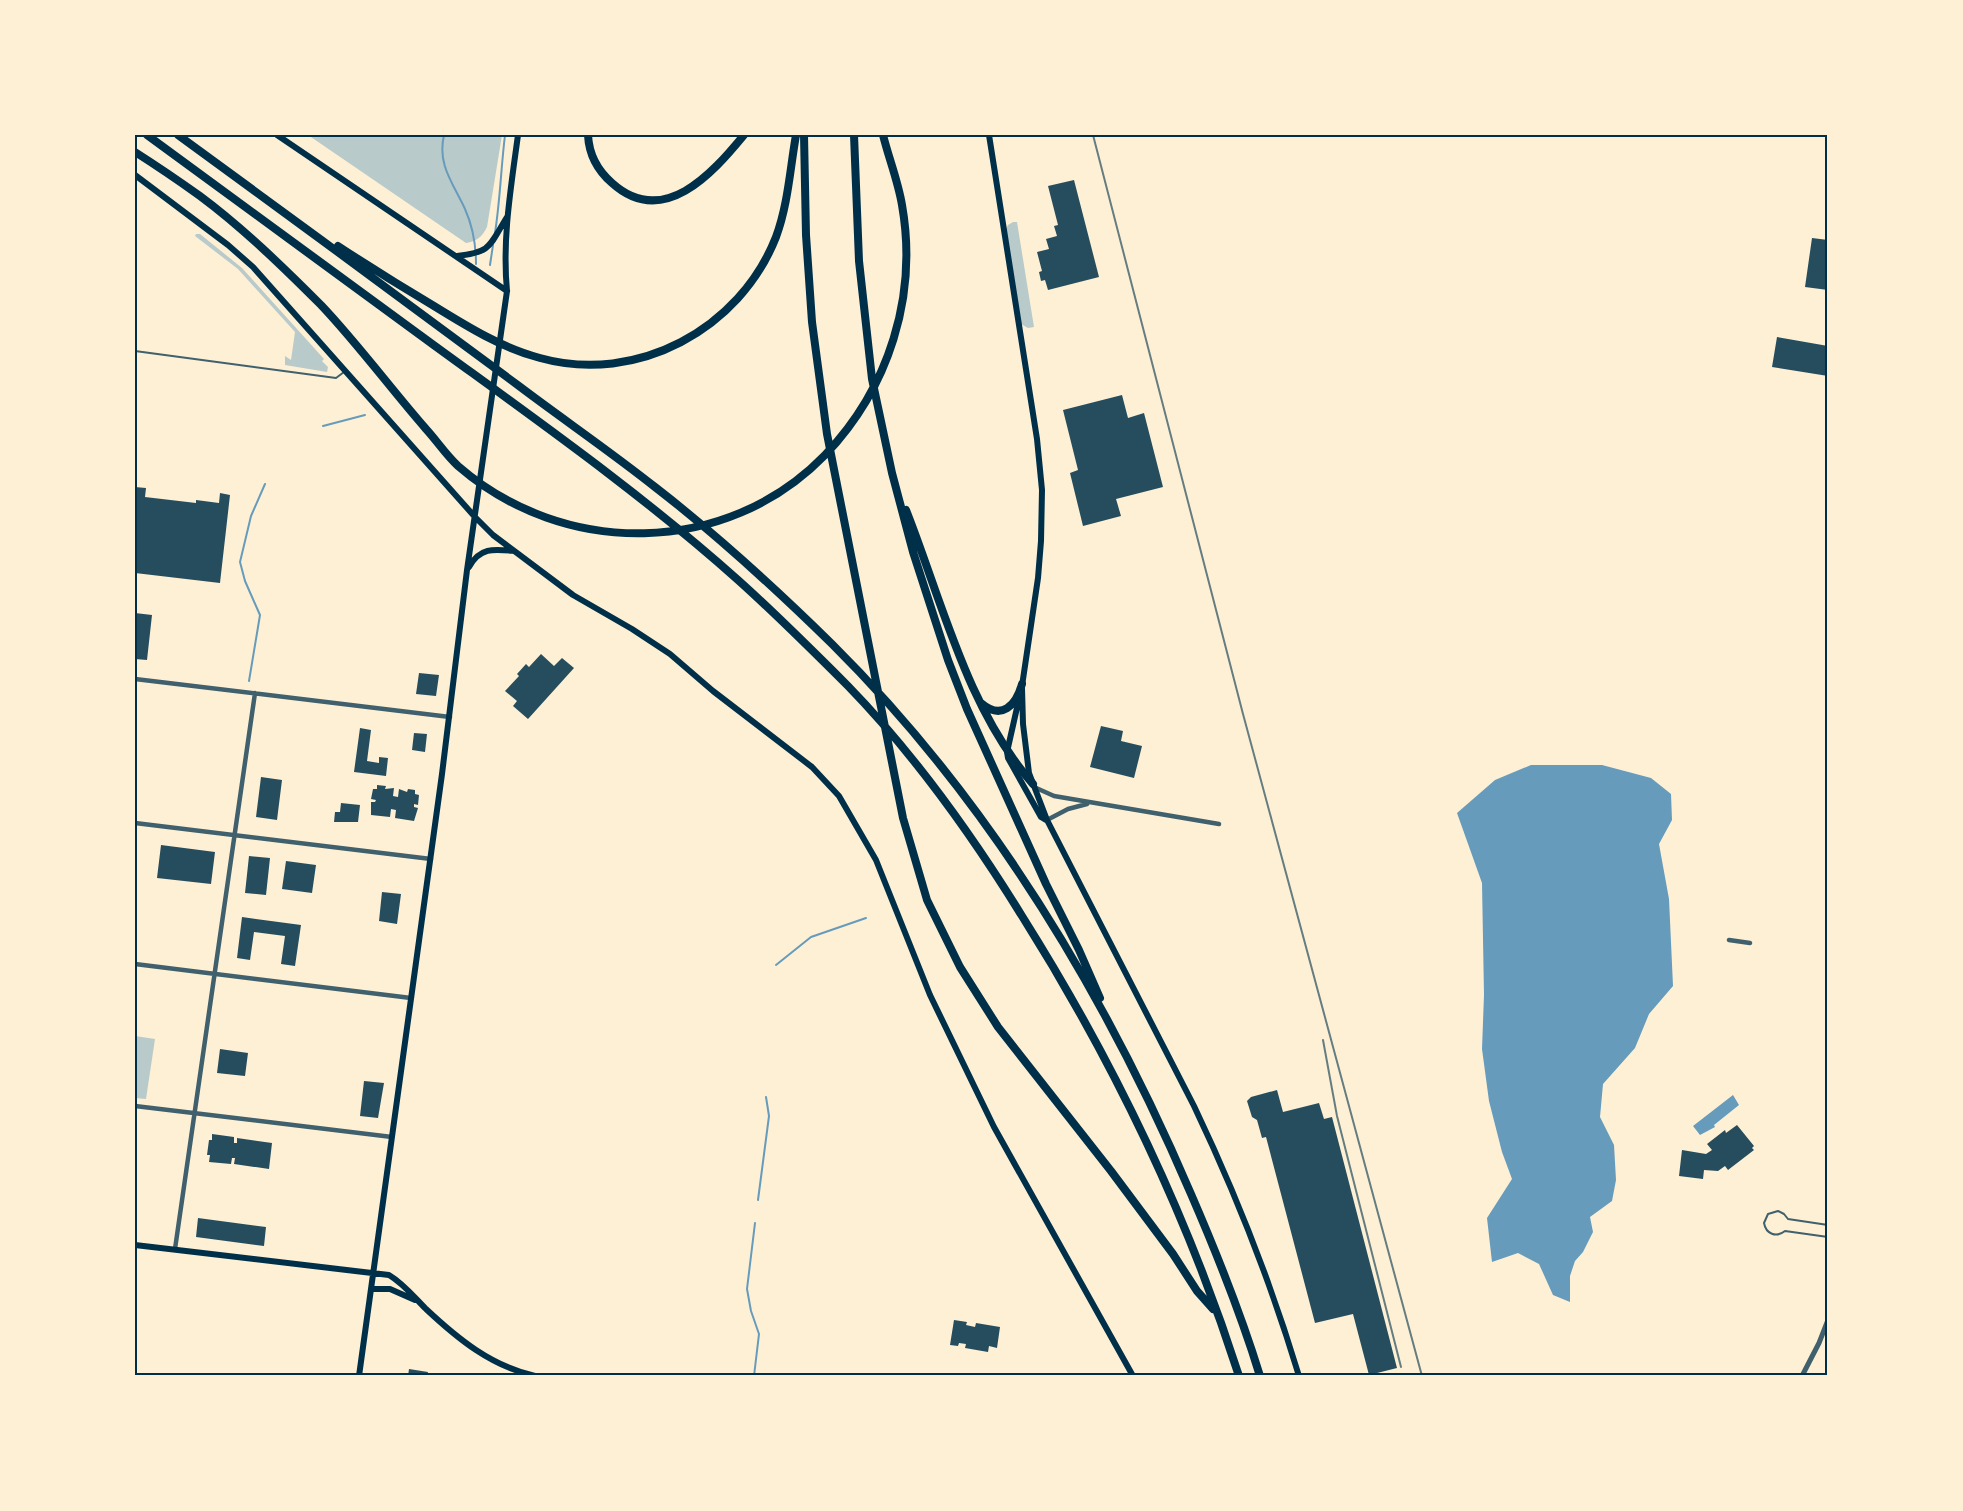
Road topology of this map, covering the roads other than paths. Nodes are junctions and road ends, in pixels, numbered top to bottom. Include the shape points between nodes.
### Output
1 (147, 135) edge
2 (178, 135) edge
3 (277, 135) edge
4 (518, 135) edge
5 (588, 135) edge
6 (744, 135) edge
7 (796, 135) edge
8 (804, 135) edge
9 (855, 135) edge
10 (883, 135) edge
11 (989, 135) edge
12 (135, 152) edge
13 (135, 175) edge
14 (273, 204) junction
15 (507, 216) junction
16 (261, 218) junction
17 (285, 241) dead end
18 (457, 256) junction
19 (507, 291) junction
20 (135, 351) edge
21 (345, 372) junction
22 (892, 473) junction
23 (475, 517) junction
24 (517, 551) junction
25 (467, 570) junction
26 (135, 679) edge
27 (1022, 684) junction
28 (255, 693) junction
29 (981, 703) junction
30 (450, 717) junction
31 (1007, 752) junction
32 (1033, 784) junction
33 (1096, 804) junction
34 (1047, 820) junction
35 (135, 823) edge
36 (1219, 824) dead end
37 (235, 835) junction
38 (431, 859) junction
39 (1729, 940) dead end
40 (1750, 943) dead end
41 (135, 964) edge
42 (215, 974) junction
43 (411, 998) junction
44 (1119, 1042) junction
45 (135, 1106) edge
46 (195, 1113) junction
47 (392, 1137) junction
48 (1828, 1225) edge
49 (1828, 1237) edge
50 (135, 1245) edge
51 (175, 1250) junction
52 (373, 1272) junction
53 (371, 1288) junction
54 (418, 1302) junction
55 (1218, 1314) junction
56 (1828, 1320) edge
57 (521, 1374) edge
58 (359, 1376) edge
59 (535, 1376) edge
60 (1133, 1376) edge
61 (1239, 1376) edge
62 (1260, 1376) edge
63 (1299, 1376) edge
64 (1802, 1376) edge

1 - 16 highway
2 - 14 highway
3 - 18 main road
4 - 15 main road
5 - 6 highway via 594,162 609,181 628,195 661,200 694,187
7 - 14 highway via 782,220 759,271 739,299 712,324 677,345 613,364 541,359 495,341
8 - 55 highway via 812,310 827,434 903,818 927,900 960,967 998,1027
9 - 22 highway via 864,318
10 - 12 highway via 903,207 906,240 902,310 894,341 866,402 844,434 809,469 764,501 695,527 654,533 611,533 562,523 522,509 494,493 457,464 324,308 269,254 201,197
11 - 27 main road via 1042,490 1038,578
13 - 21 main road via 241,255
14 - 44 highway via 694,518 833,645 867,680 975,811 1070,956
15 - 18 main road via 487,249
15 - 19 main road
16 - 17 highway
16 - 55 highway via 468,369 701,548 850,688 953,812 1064,983 1140,1124
18 - 19 main road
19 - 23 main road
20 - 21 lane via 336,378
21 - 23 main road
22 - 29 highway via 946,621
22 - 44 highway via 932,610 967,709
23 - 24 main road
23 - 25 main road
24 - 25 main road via 487,550 477,555
24 - 60 main road via 573,595 659,646 830,785 880,868 930,995 994,1127
25 - 30 main road
26 - 28 street
27 - 29 highway via 1014,704 1006,709 995,710
27 - 31 main road
27 - 32 main road via 1024,740
28 - 30 street
28 - 37 street
29 - 31 highway
30 - 38 main road
31 - 32 highway
31 - 34 main road via 1012,768 1041,817
32 - 33 street via 1046,794
32 - 34 main road
33 - 34 street via 1074,807
33 - 36 street
34 - 63 main road via 1217,1153 1271,1289
35 - 37 street
37 - 38 street
37 - 42 street
38 - 43 main road
39 - 40 street
41 - 42 street
42 - 43 street
42 - 46 street
43 - 47 main road
44 - 62 highway via 1167,1138 1216,1253
45 - 46 street
46 - 47 street
46 - 51 street
47 - 52 main road
48 - 49 lane via 1788,1219 1778,1211 1768,1214 1764,1222 1773,1235 1785,1232
50 - 51 main road
51 - 52 main road
52 - 53 main road
52 - 54 main road via 401,1282
53 - 54 main road via 390,1289
53 - 58 main road
54 - 57 main road via 473,1350
55 - 61 highway
56 - 64 street
57 - 59 main road

